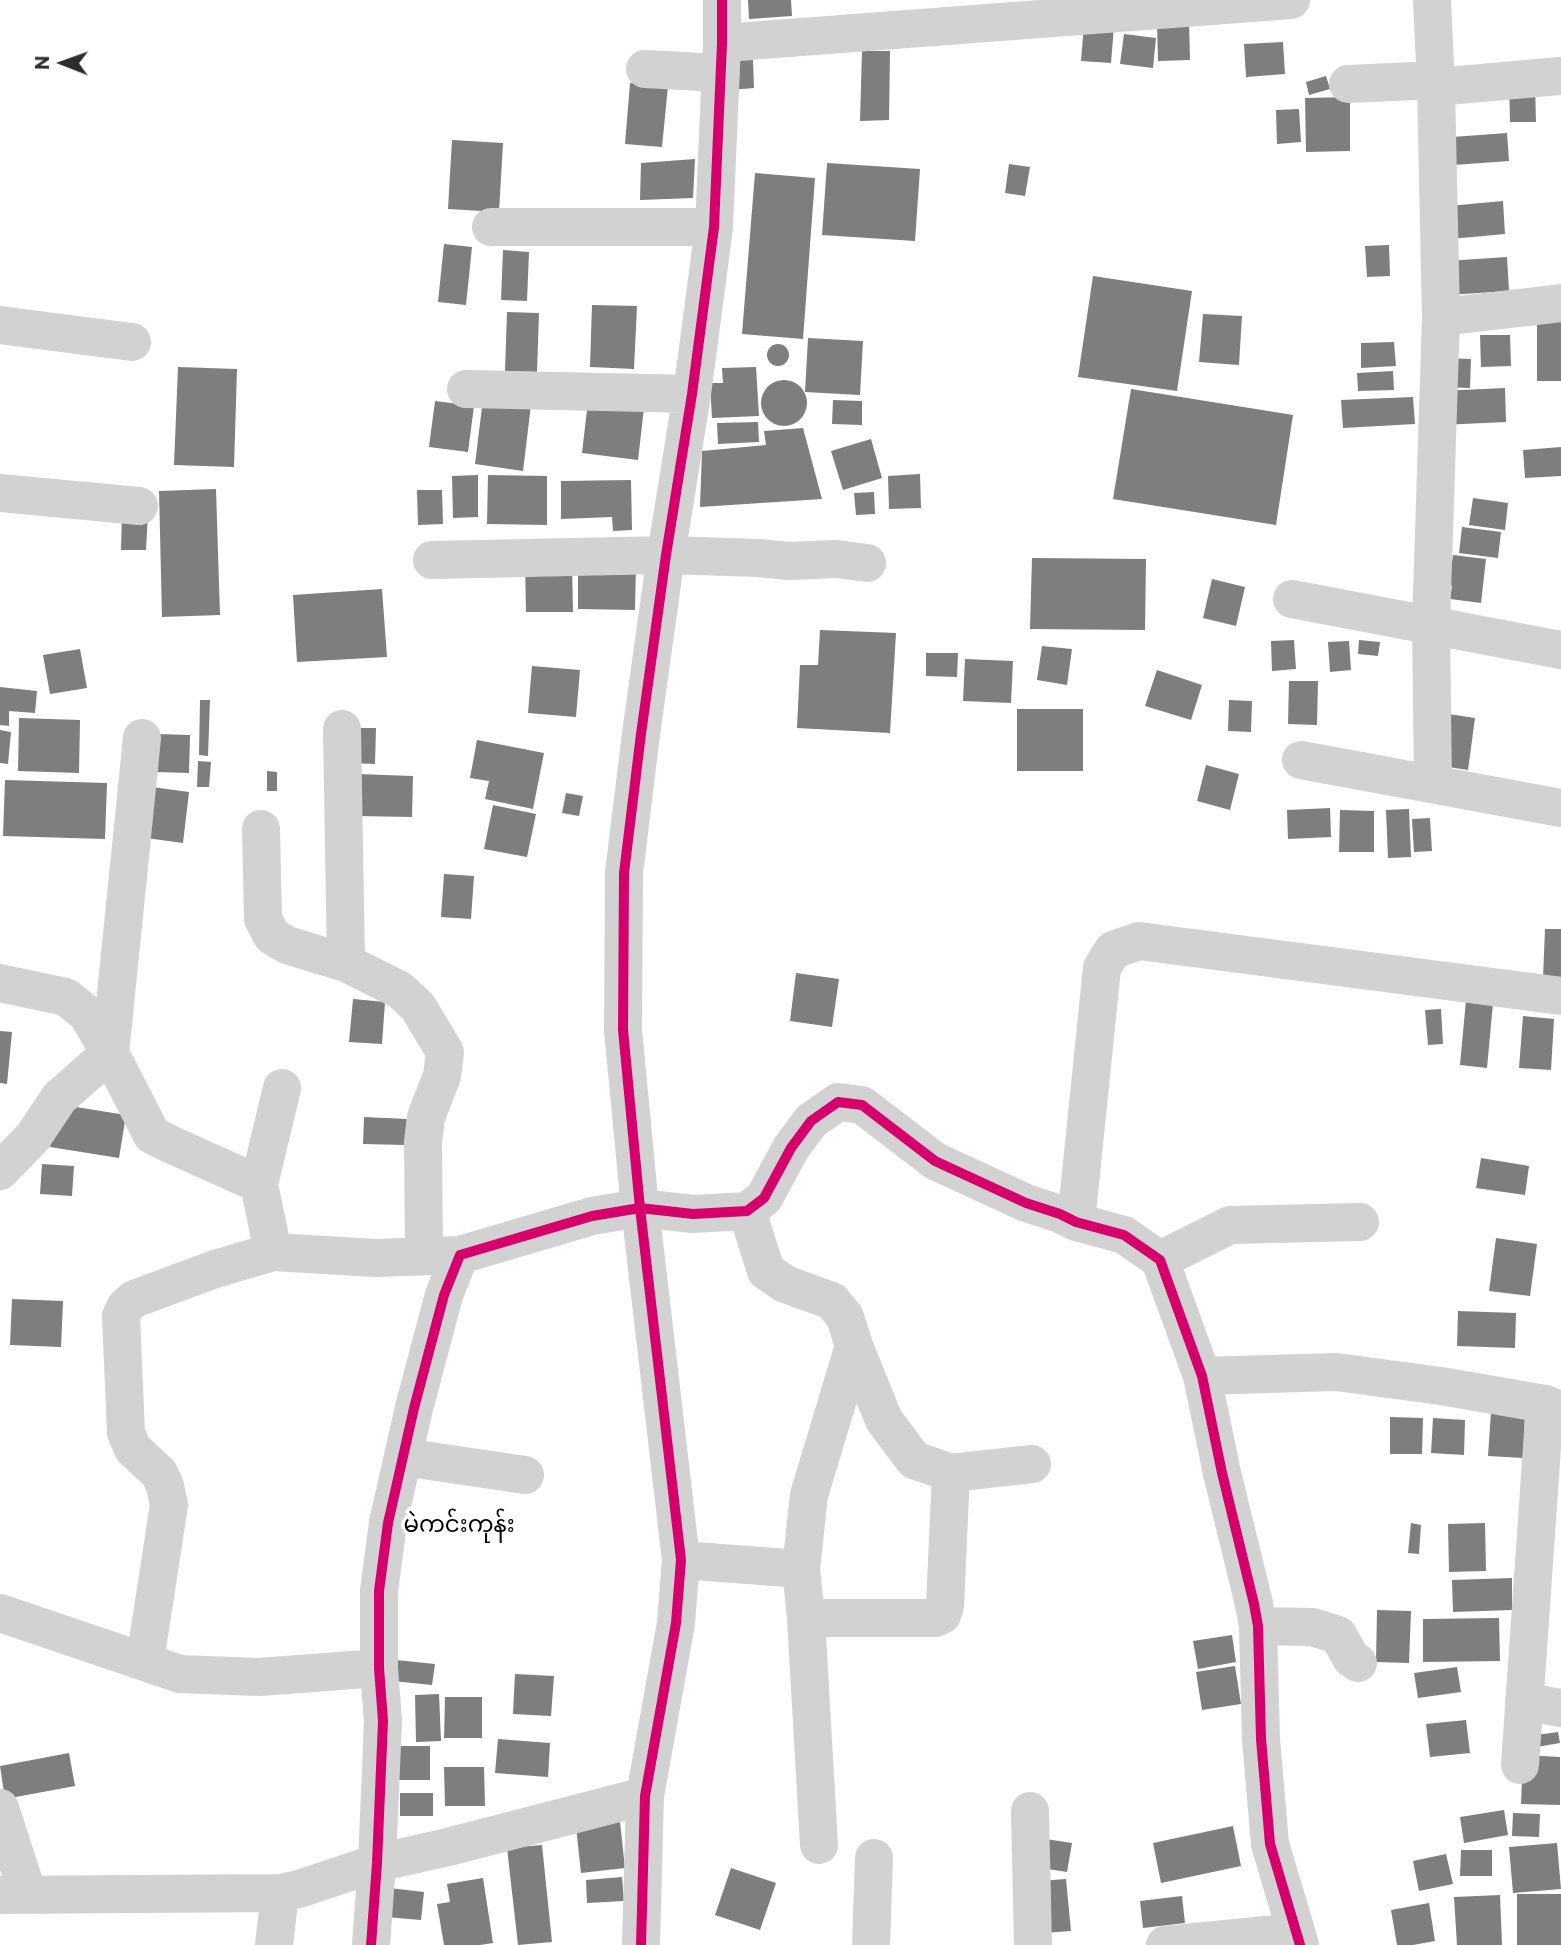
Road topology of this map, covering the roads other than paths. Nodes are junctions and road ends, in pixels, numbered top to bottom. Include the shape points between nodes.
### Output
1 (722, 0) edge
2 (1290, 0) edge
3 (1432, 0) edge
4 (722, 58) junction
5 (645, 69) dead end
6 (1561, 76) edge
7 (1348, 84) dead end
8 (1436, 84) junction
9 (491, 227) dead end
10 (714, 227) junction
11 (1561, 303) edge
12 (1441, 317) junction
13 (0, 325) edge
14 (132, 342) dead end
15 (466, 389) dead end
16 (692, 394) junction
17 (0, 493) edge
18 (139, 506) dead end
19 (666, 555) junction
20 (432, 560) dead end
21 (867, 563) dead end
22 (1292, 599) dead end
23 (1431, 625) junction
24 (1561, 650) edge
25 (342, 729) dead end
26 (142, 738) dead end
27 (1301, 760) dead end
28 (1433, 783) junction
29 (1561, 808) edge
30 (261, 829) dead end
31 (346, 963) junction
32 (0, 984) edge
33 (1561, 996) edge
34 (110, 1053) junction
35 (282, 1088) dead end
36 (0, 1171) edge
37 (259, 1184) junction
38 (640, 1208) junction
39 (747, 1211) junction
40 (1054, 1213) junction
41 (1360, 1222) dead end
42 (273, 1252) junction
43 (442, 1255) junction
44 (1160, 1260) junction
45 (853, 1346) junction
46 (1202, 1376) junction
47 (1553, 1407) edge
48 (403, 1457) junction
49 (1032, 1464) dead end
50 (951, 1473) junction
51 (525, 1475) dead end
52 (681, 1560) junction
53 (801, 1569) junction
54 (0, 1613) edge
55 (806, 1618) junction
56 (1258, 1626) junction
57 (145, 1661) junction
58 (1358, 1663) dead end
59 (379, 1668) junction
60 (1524, 1701) junction
61 (1561, 1708) edge
62 (1520, 1765) dead end
63 (645, 1796) junction
64 (0, 1808) edge
65 (1030, 1811) dead end
66 (820, 1844) dead end
67 (874, 1858) dead end
68 (377, 1863) junction
69 (280, 1893) junction
70 (14, 1895) edge
71 (1298, 1939) edge
72 (274, 1945) edge
73 (371, 1945) edge
74 (642, 1945) edge
75 (871, 1945) edge
76 (1033, 1945) edge
77 (1165, 1945) edge

1 - 4 street
2 - 4 street
3 - 8 street
4 - 5 street
4 - 10 street
6 - 8 street
7 - 8 street
8 - 12 street
9 - 10 street
10 - 16 street
11 - 12 street
12 - 23 street
13 - 14 street
15 - 16 street
16 - 19 street
17 - 18 street
19 - 20 street
19 - 21 street
19 - 38 street via 624,873 623,1030
22 - 23 street
23 - 24 street
23 - 28 street
25 - 31 street
26 - 34 street
27 - 28 street
28 - 29 street
30 - 31 street via 263,919 272,936
31 - 43 street via 400,990 418,1007 445,1052 423,1142
32 - 34 street via 66,997 87,1014
33 - 40 street via 1139,941 1113,950 1102,968
34 - 36 street via 59,1098 33,1137
34 - 37 street via 152,1135
35 - 37 street
37 - 42 street
38 - 39 street via 693,1214
38 - 43 street
38 - 52 street
39 - 40 street via 764,1198 811,1121 838,1102 862,1105 935,1161
39 - 45 street via 766,1271 785,1284 832,1301 845,1317
40 - 44 street via 1124,1235
41 - 44 street via 1230,1226
42 - 43 street via 376,1258
42 - 57 street via 134,1299 121,1316 126,1433 133,1449 159,1473 169,1506
43 - 48 street via 444,1295
44 - 46 street
45 - 50 street via 896,1438 914,1460
45 - 53 street via 809,1495
46 - 47 street via 1336,1372
46 - 56 street
47 - 60 street
48 - 51 street
48 - 59 street via 379,1591
49 - 50 street
50 - 55 street via 942,1615
52 - 53 street
52 - 63 street via 676,1623
53 - 55 street
54 - 57 street
55 - 66 street
56 - 58 street via 1312,1627 1338,1635
56 - 71 street via 1270,1844
57 - 59 street via 180,1674 259,1677
59 - 68 street via 383,1721
60 - 61 street
60 - 62 street
63 - 68 street
63 - 74 street
64 - 70 street
65 - 76 street
67 - 75 street
68 - 69 street
68 - 73 street
69 - 70 street
69 - 72 street
71 - 77 street

